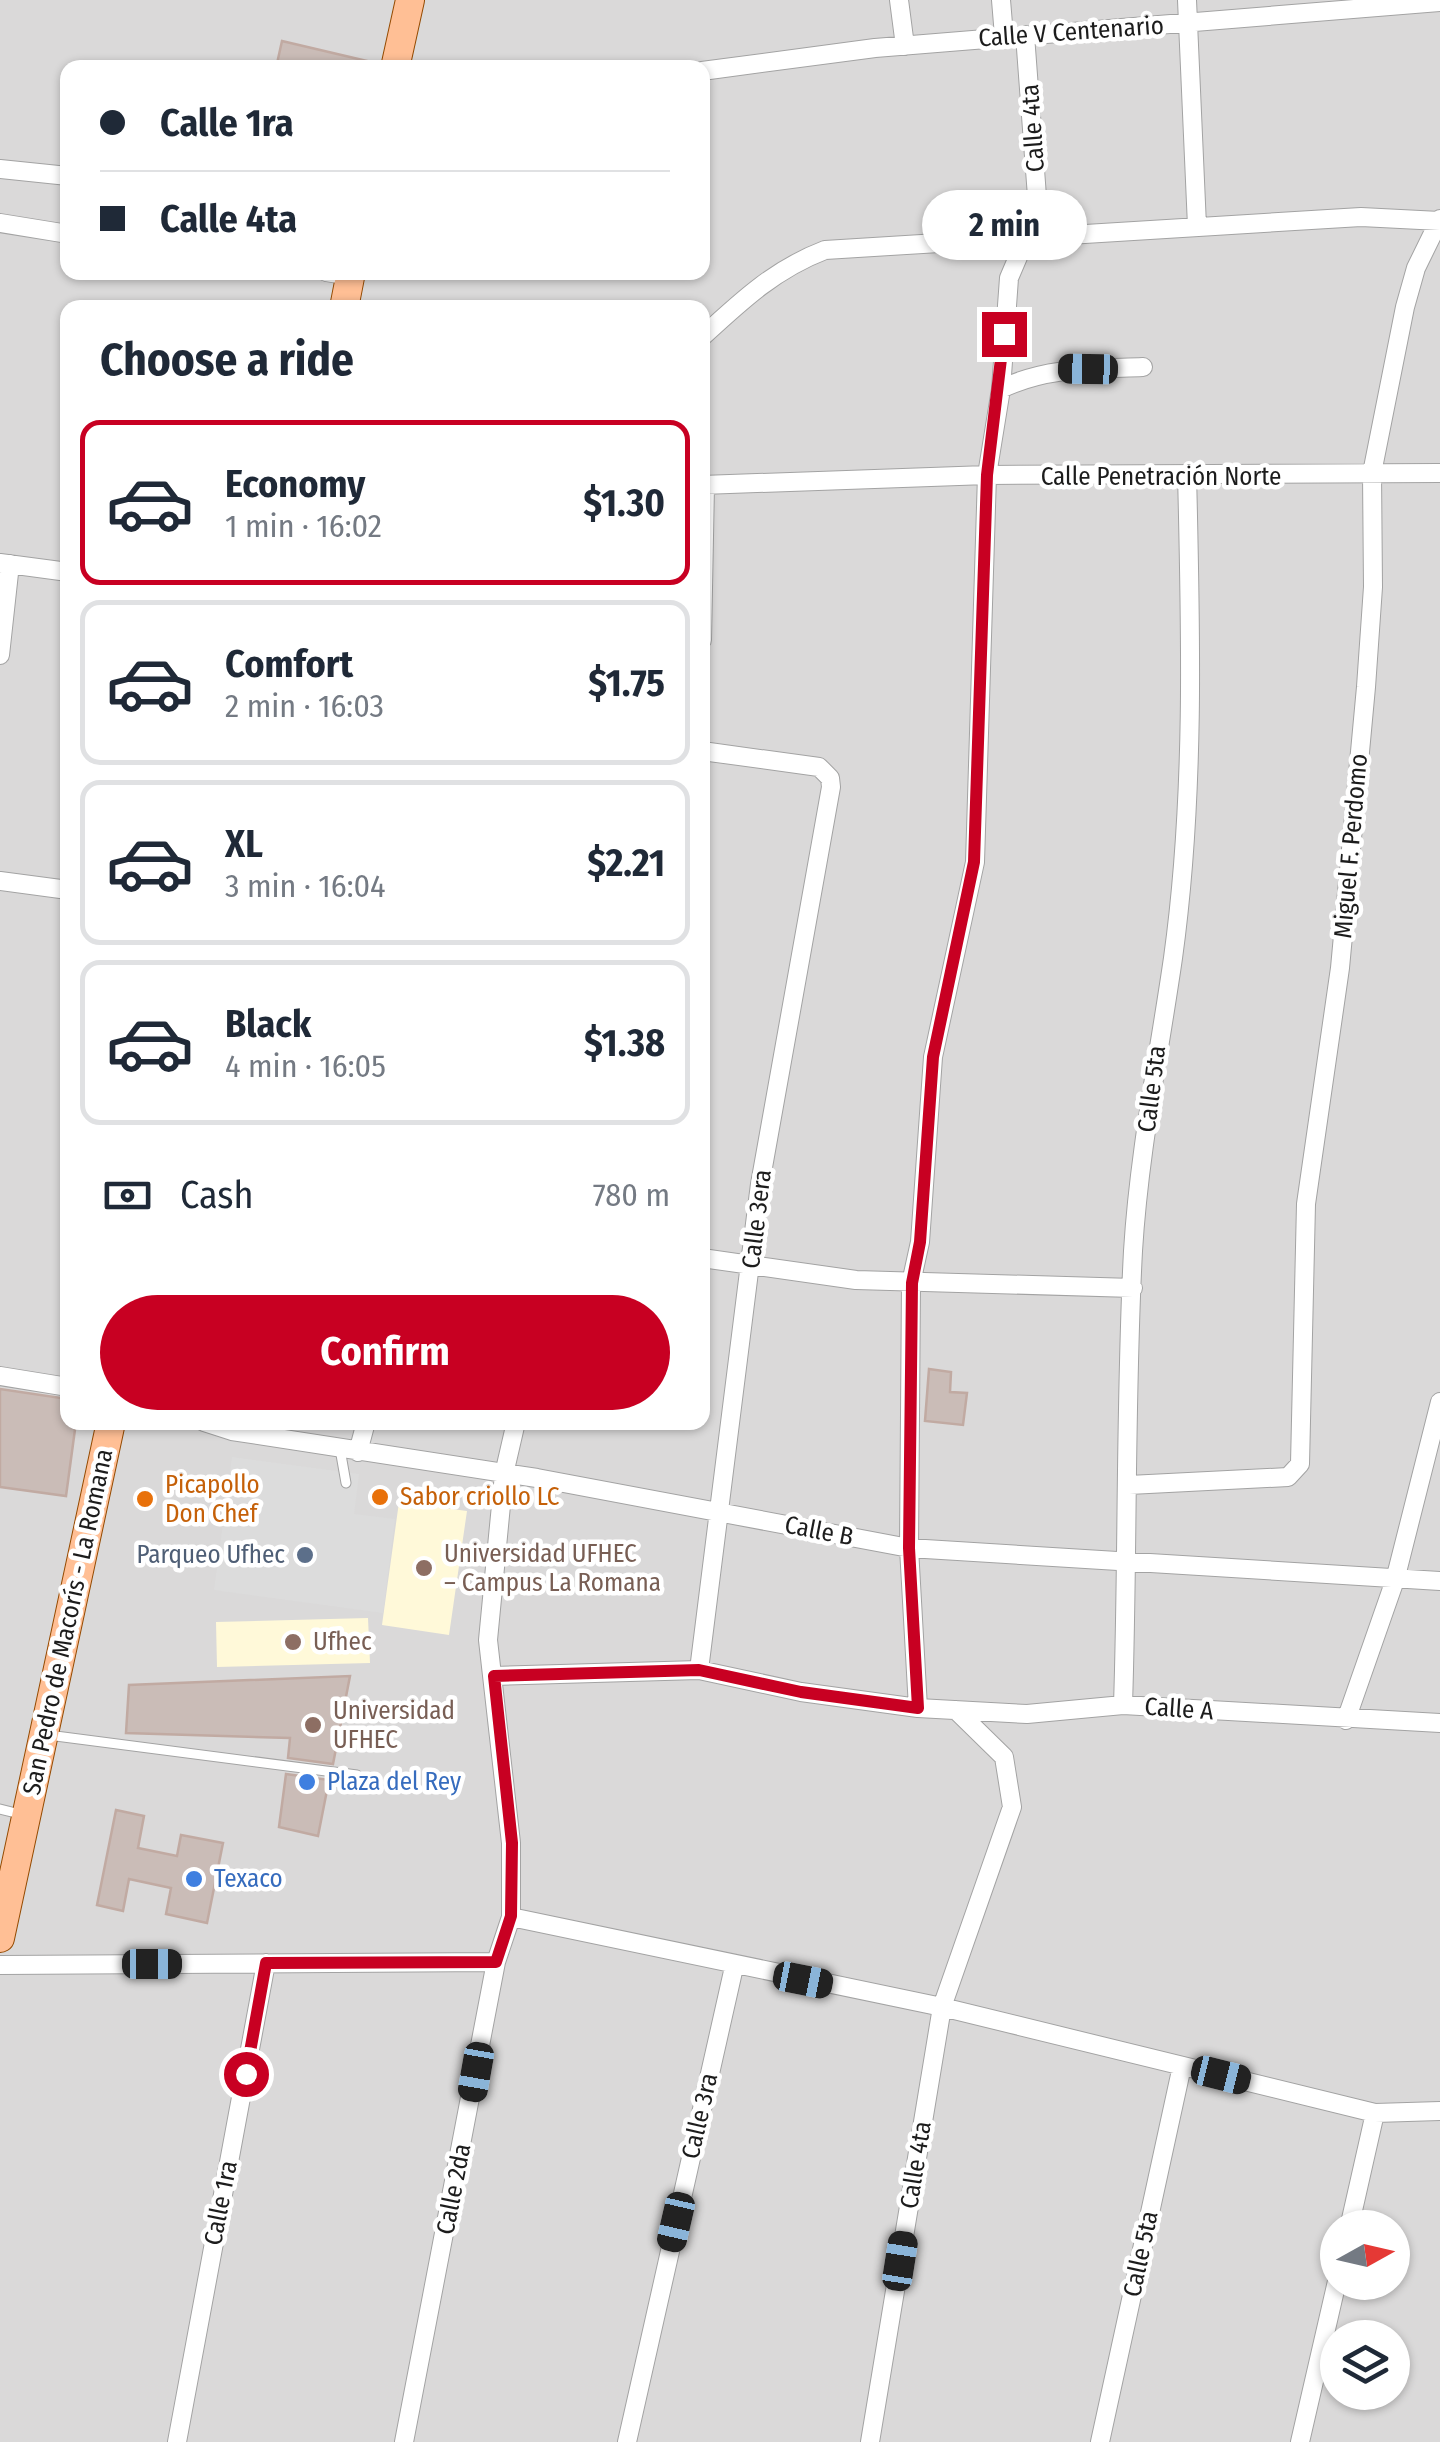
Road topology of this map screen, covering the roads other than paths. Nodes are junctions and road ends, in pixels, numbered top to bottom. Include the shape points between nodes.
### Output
1 (410, 0) edge
2 (899, 0) edge
3 (1001, 0) edge
4 (1187, 0) edge
5 (1440, 2) edge
6 (1189, 22) junction
7 (1025, 35) junction
8 (1004, 36) junction
9 (905, 46) junction
10 (397, 60) edge
11 (710, 70) edge
12 (0, 169) edge
13 (60, 175) edge
14 (1440, 220) edge
15 (0, 222) edge
16 (1197, 226) junction
17 (60, 233) edge
18 (1031, 235) junction
19 (710, 330) edge
20 (1142, 367) dead end
21 (1001, 389) junction
22 (1372, 473) junction
23 (1187, 474) junction
24 (1440, 474) edge
25 (987, 475) junction
26 (710, 485) edge
27 (5, 563) edge
28 (60, 571) edge
29 (0, 655) edge
30 (710, 752) edge
31 (0, 881) edge
32 (60, 889) edge
33 (710, 1259) edge
34 (751, 1265) junction
35 (912, 1283) junction
36 (1133, 1288) junction
37 (0, 1376) edge
38 (60, 1386) edge
39 (1440, 1402) edge
40 (110, 1430) edge
41 (245, 1430) edge
42 (361, 1430) edge
43 (514, 1430) edge
44 (1433, 1440) edge
45 (349, 1450) junction
46 (504, 1474) junction
47 (346, 1483) dead end
48 (1129, 1485) junction
49 (722, 1511) junction
50 (909, 1548) junction
51 (1128, 1560) junction
52 (1395, 1580) junction
53 (1440, 1581) edge
54 (699, 1670) junction
55 (494, 1676) junction
56 (1123, 1705) junction
57 (918, 1708) junction
58 (956, 1710) junction
59 (1346, 1720) junction
60 (1440, 1723) edge
61 (44, 1734) junction
62 (357, 1776) dead end
63 (13, 1812) edge
64 (5, 1889) edge
65 (511, 1916) junction
66 (0, 1938) edge
67 (496, 1962) junction
68 (266, 1963) junction
69 (0, 1965) edge
70 (734, 1966) junction
71 (942, 2007) junction
72 (1182, 2066) junction
73 (1440, 2110) edge
74 (1375, 2113) junction
75 (1353, 2210) edge
76 (1333, 2300) edge
77 (176, 2442) edge
78 (404, 2442) edge
79 (627, 2442) edge
80 (870, 2442) edge
81 (1100, 2442) edge
82 (1300, 2442) edge

1 - 10 main road
2 - 9 street
3 - 8 street
4 - 6 street
5 - 6 street, Calle V Centenario
6 - 7 street, Calle V Centenario
6 - 16 street
7 - 8 street, Calle V Centenario
7 - 18 street, Calle 4ta via 1038,210
8 - 9 street, Calle V Centenario
9 - 11 street, Calle V Centenario
12 - 13 street
14 - 16 street
14 - 22 street, Miguel F. Perdomo via 1405,307
15 - 17 street
16 - 18 street
18 - 19 street via 824,250 792,262
18 - 21 street, Calle 4ta via 1009,278
20 - 21 street via 1060,369
21 - 25 street, Calle 4ta
22 - 23 street, Calle Penetración Norte
22 - 24 street, Calle Penetración Norte
22 - 48 street, Miguel F. Perdomo via 1366,687 1338,987 1306,1204 1300,1464 1288,1477
23 - 25 street, Calle Penetración Norte
23 - 36 street, Calle 5ta via 1189,698 1180,880
25 - 26 street, Calle Penetración Norte
25 - 35 street, Calle 4ta via 974,862 933,1057
27 - 28 street
27 - 29 street
30 - 34 street, Calle 3era via 819,766 831,786
31 - 32 street
33 - 34 street
34 - 35 street
34 - 49 street, Calle 3era
35 - 36 street
35 - 50 street, Calle 4ta
36 - 48 street, Calle 5ta
37 - 38 street
39 - 44 street
40 - 61 main road, San Pedro de Macorís - La Romana
41 - 45 street, Calle B
42 - 45 street
43 - 46 street, Calle 2da
44 - 52 street
45 - 46 street, Calle B
45 - 47 lane
46 - 49 street, Calle B
46 - 55 street, Calle 2da via 488,1640
48 - 51 street, Calle 5ta
49 - 50 street, Calle B
49 - 54 street, Calle 3era
50 - 51 street, Calle B
50 - 57 street, Calle 4ta
51 - 52 street, Calle B
51 - 56 street, Calle 5ta
52 - 53 street, Calle B
52 - 59 street
54 - 55 street, Calle A
54 - 57 street, Calle A
55 - 65 street, Calle 2da via 512,1843
56 - 58 street, Calle A via 1027,1714
56 - 59 street, Calle A
57 - 58 street, Calle A
58 - 71 street, Calle 4ta via 1004,1758 1012,1807
59 - 60 street, Calle A
61 - 62 lane
61 - 63 main road, San Pedro de Macorís - La Romana
63 - 64 main road, San Pedro de Macorís - La Romana
64 - 66 main road, San Pedro de Macorís - La Romana
65 - 67 street, Calle 2da
65 - 70 street
67 - 68 street
67 - 78 street, Calle 2da
68 - 69 street
68 - 77 street, Calle 1ra
70 - 71 street
70 - 79 street, Calle 3ra
71 - 72 street
71 - 80 street, Calle 4ta
72 - 74 street
72 - 81 street, Calle 5ta
73 - 74 street
74 - 75 street
76 - 82 street

